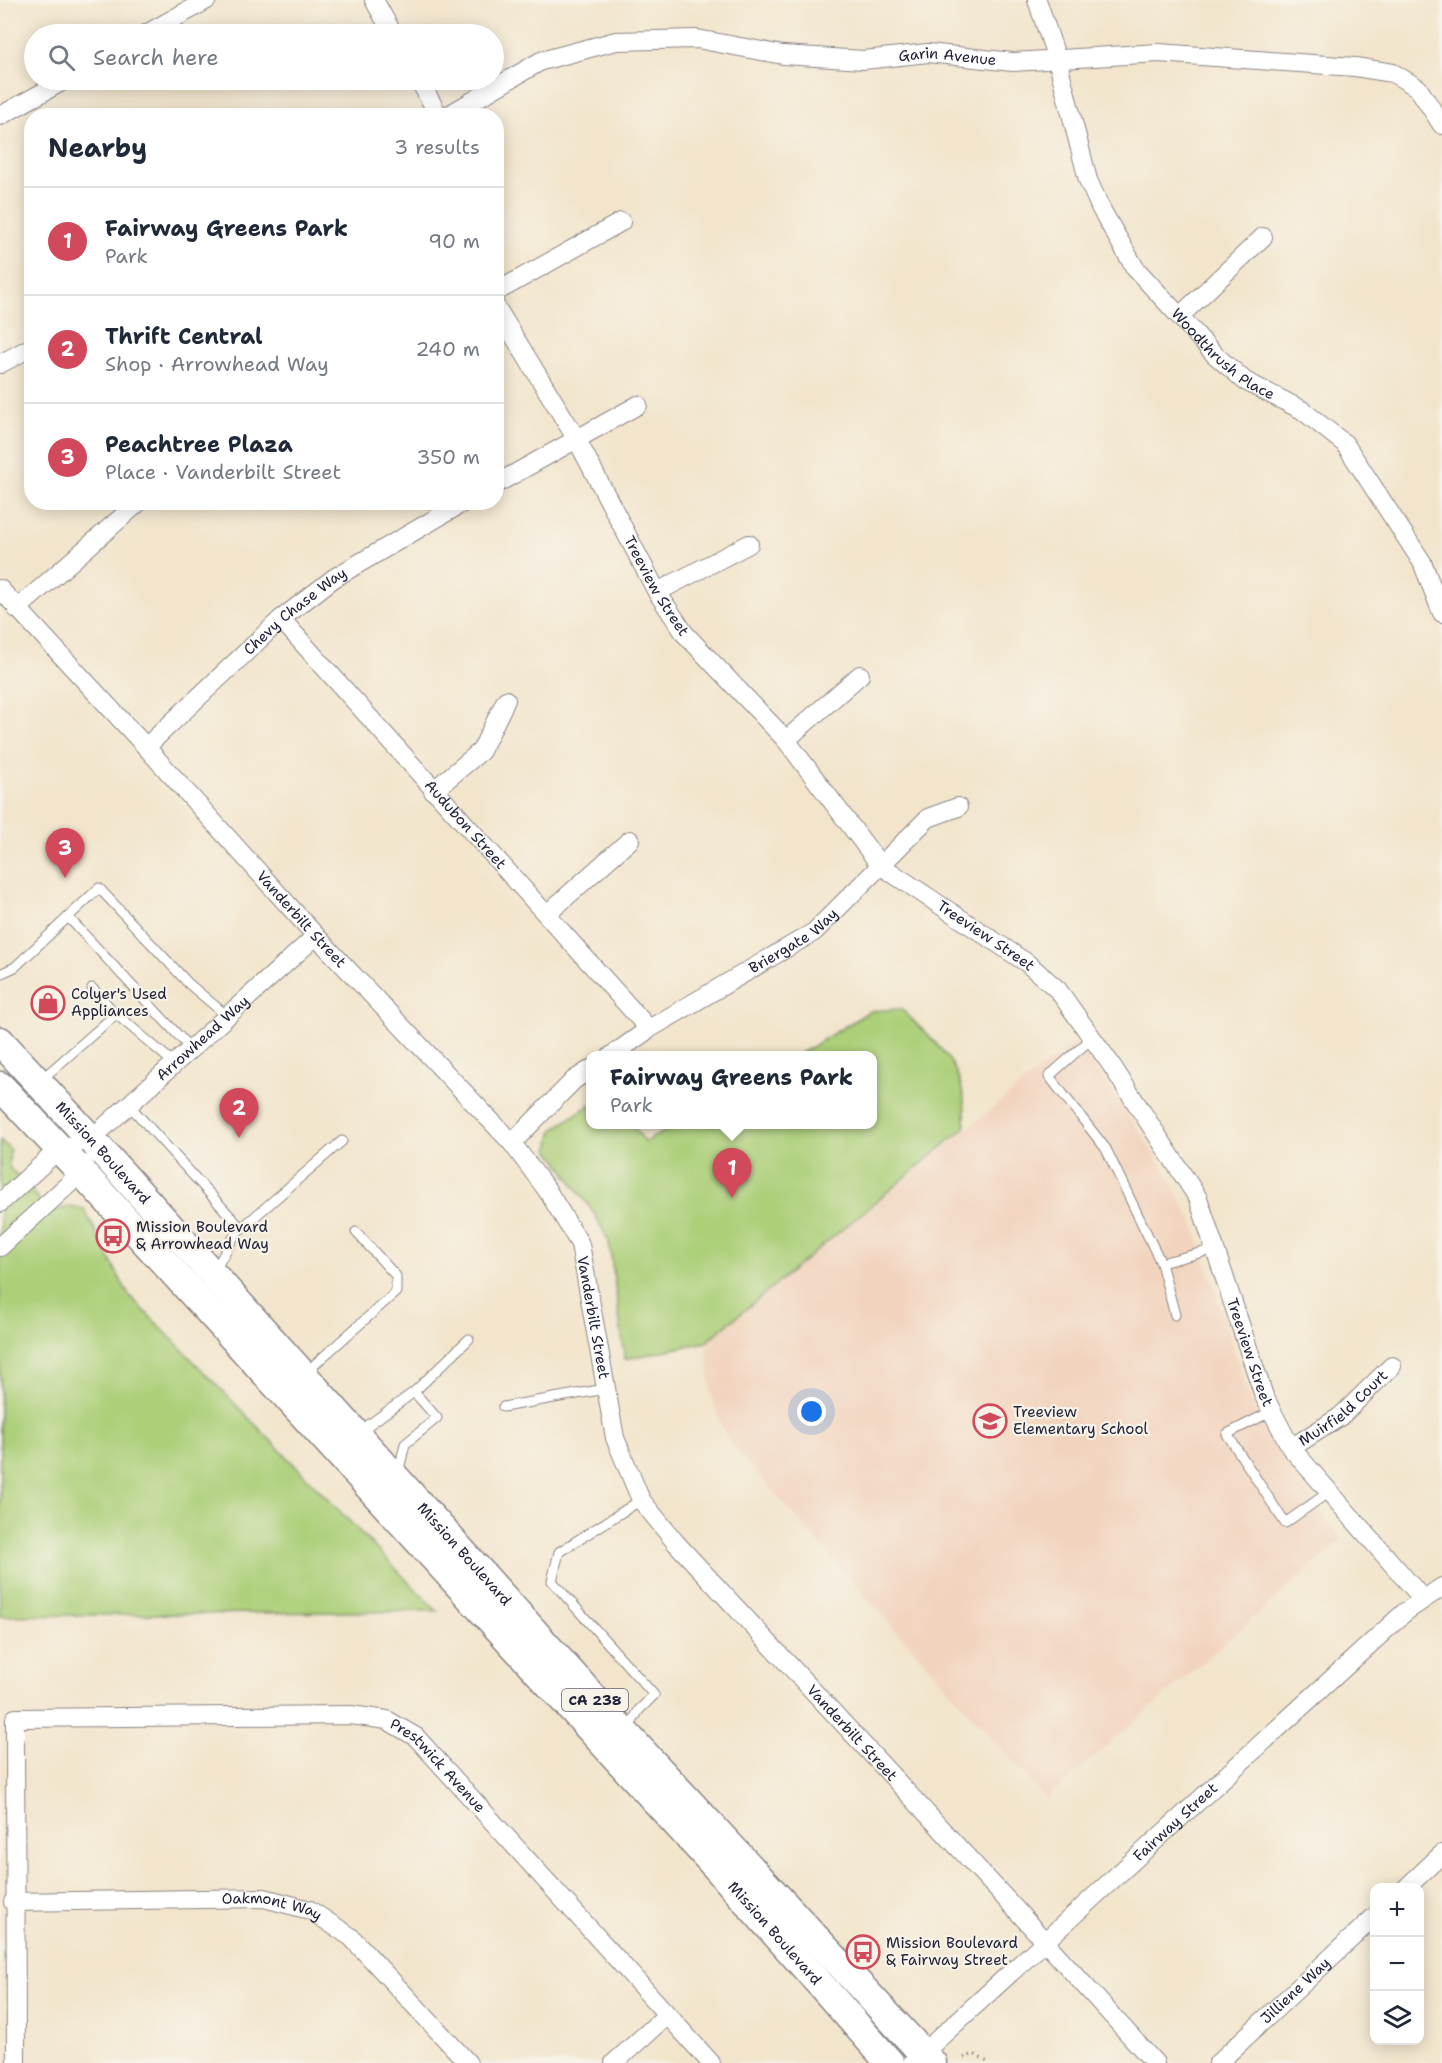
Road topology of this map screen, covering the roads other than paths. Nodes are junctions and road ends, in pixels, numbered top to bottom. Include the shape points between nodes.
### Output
1 (207, 0) edge
2 (374, 0) edge
3 (1037, 0) edge
4 (164, 24) edge
5 (387, 24) edge
6 (1057, 59) junction
7 (504, 83) edge
8 (47, 90) edge
9 (424, 90) edge
10 (491, 90) edge
11 (434, 108) edge
12 (461, 108) edge
13 (0, 116) edge
14 (1442, 125) edge
15 (621, 222) dead end
16 (1263, 237) dead end
17 (504, 288) edge
18 (1180, 316) junction
19 (504, 320) edge
20 (24, 351) edge
21 (0, 364) edge
22 (638, 405) dead end
23 (576, 438) junction
24 (504, 479) edge
25 (131, 510) edge
26 (450, 510) edge
27 (748, 544) dead end
28 (0, 589) edge
29 (657, 592) junction
30 (17, 609) junction
31 (1442, 613) edge
32 (281, 619) junction
33 (860, 675) dead end
34 (506, 700) dead end
35 (786, 741) junction
36 (146, 747) junction
37 (433, 791) junction
38 (958, 807) dead end
39 (630, 840) dead end
40 (880, 865) junction
41 (547, 914) junction
42 (68, 917) junction
43 (316, 936) junction
44 (0, 974) edge
45 (92, 988) dead end
46 (116, 1014) junction
47 (227, 1016) junction
48 (650, 1029) junction
49 (1091, 1039) junction
50 (0, 1041) edge
51 (191, 1049) junction
52 (618, 1051) edge
53 (175, 1064) junction
54 (586, 1072) edge
55 (39, 1083) junction
56 (0, 1086) edge
57 (129, 1105) junction
58 (91, 1139) junction
59 (342, 1141) dead end
60 (512, 1143) junction
61 (59, 1149) junction
62 (82, 1172) junction
63 (0, 1203) edge
64 (241, 1228) junction
65 (356, 1232) dead end
66 (0, 1247) edge
67 (1215, 1249) junction
68 (1161, 1263) junction
69 (213, 1275) junction
70 (1175, 1315) dead end
71 (469, 1339) dead end
72 (1392, 1366) dead end
73 (303, 1374) junction
74 (605, 1389) junction
75 (414, 1392) junction
76 (503, 1407) dead end
77 (1272, 1411) junction
78 (356, 1434) junction
79 (1291, 1449) junction
80 (396, 1479) junction
81 (1329, 1492) junction
82 (641, 1500) junction
83 (1442, 1587) edge
84 (1422, 1598) junction
85 (626, 1734) junction
86 (1442, 1854) edge
87 (1410, 1883) edge
88 (14, 1902) junction
89 (1370, 1921) edge
90 (1044, 1943) junction
91 (667, 2014) junction
92 (922, 2059) edge
93 (16, 2063) edge
94 (468, 2063) edge
95 (614, 2063) edge
96 (711, 2063) edge
97 (890, 2063) edge
98 (1155, 2063) edge
99 (1218, 2063) edge

1 - 4 street
2 - 5 street
3 - 6 street, Woodthrush Place
6 - 7 street, Garin Avenue via 1013,62 928,53 864,60 783,55 697,39 616,41 541,61
6 - 14 street, Garin Avenue via 1158,53 1393,73 1418,88
6 - 18 street, Woodthrush Place via 1094,195 1135,268
8 - 13 street
9 - 11 street
10 - 12 street, Garin Avenue
15 - 17 street
16 - 18 street
18 - 31 street, Woodthrush Place via 1245,381 1302,410 1345,444 1422,562
19 - 23 street, Treeview Street
20 - 21 street
22 - 23 street
23 - 24 street
23 - 29 street, Treeview Street
25 - 30 street
26 - 32 street, Chevy Chase Way via 334,578
27 - 29 street
28 - 30 street, Vanderbilt Street
29 - 35 street, Treeview Street via 685,633
30 - 36 street, Vanderbilt Street
32 - 36 street, Chevy Chase Way
32 - 37 street, Audubon Street
33 - 35 street
34 - 37 street via 481,751
35 - 40 street, Treeview Street
36 - 43 street, Vanderbilt Street
37 - 41 street, Audubon Street
38 - 40 street, Briergate Way via 928,818
39 - 41 street
40 - 48 street, Briergate Way via 814,932
40 - 49 street, Treeview Street via 1028,963 1058,990
41 - 48 street, Audubon Street
42 - 44 lane via 15,967
42 - 47 lane via 99,888 189,984
42 - 51 lane
43 - 47 street, Arrowhead Way
43 - 60 street, Vanderbilt Street
45 - 46 lane
46 - 53 lane
46 - 55 lane
47 - 51 street, Arrowhead Way
48 - 52 street, Briergate Way
49 - 67 street, Treeview Street via 1198,1198
49 - 68 lane via 1049,1076 1106,1149
50 - 55 main road, Mission Boulevard / CA 238
51 - 53 street, Arrowhead Way
53 - 57 street, Arrowhead Way
54 - 60 street
55 - 58 main road, Mission Boulevard / CA 238
56 - 61 main road, Mission Boulevard / CA 238
57 - 58 street, Arrowhead Way
57 - 64 lane
58 - 61 street, Arrowhead Way
58 - 62 street
58 - 69 main road, Mission Boulevard / CA 238
59 - 64 lane
60 - 74 street, Vanderbilt Street via 580,1244
61 - 62 main road, Mission Boulevard / CA 238
61 - 63 street, Arrowhead Way
62 - 66 street
62 - 97 main road, Mission Boulevard / CA 238
64 - 69 lane
65 - 73 lane via 396,1276 396,1292
67 - 68 lane
67 - 77 street, Treeview Street
68 - 70 lane
69 - 73 main road, Mission Boulevard / CA 238
71 - 75 lane
72 - 79 street, Muirfield Court via 1341,1416
73 - 78 main road, Mission Boulevard / CA 238
74 - 76 lane
74 - 82 street, Vanderbilt Street via 615,1438
75 - 78 lane
75 - 80 lane via 437,1418 405,1444
77 - 79 street, Treeview Street
77 - 81 lane via 1227,1434 1285,1523
78 - 80 main road, Mission Boulevard / CA 238
79 - 81 street, Treeview Street
80 - 85 main road, Mission Boulevard / CA 238
81 - 84 street, Treeview Street
82 - 85 lane via 559,1552 552,1581 654,1695 639,1710
82 - 90 street, Vanderbilt Street via 676,1543
83 - 84 street, Fairway Street
84 - 90 street, Fairway Street
85 - 92 main road, Mission Boulevard / CA 238
86 - 87 street
88 - 91 street, Prestwick Avenue via 15,1719 351,1715 387,1720 416,1737
88 - 93 street
88 - 94 street, Oakmont Way via 264,1898 310,1910 351,1937
89 - 99 street, Jilliene Way
90 - 92 street, Fairway Street
90 - 98 street, Vanderbilt Street
91 - 95 street
91 - 96 street, Prestwick Avenue

